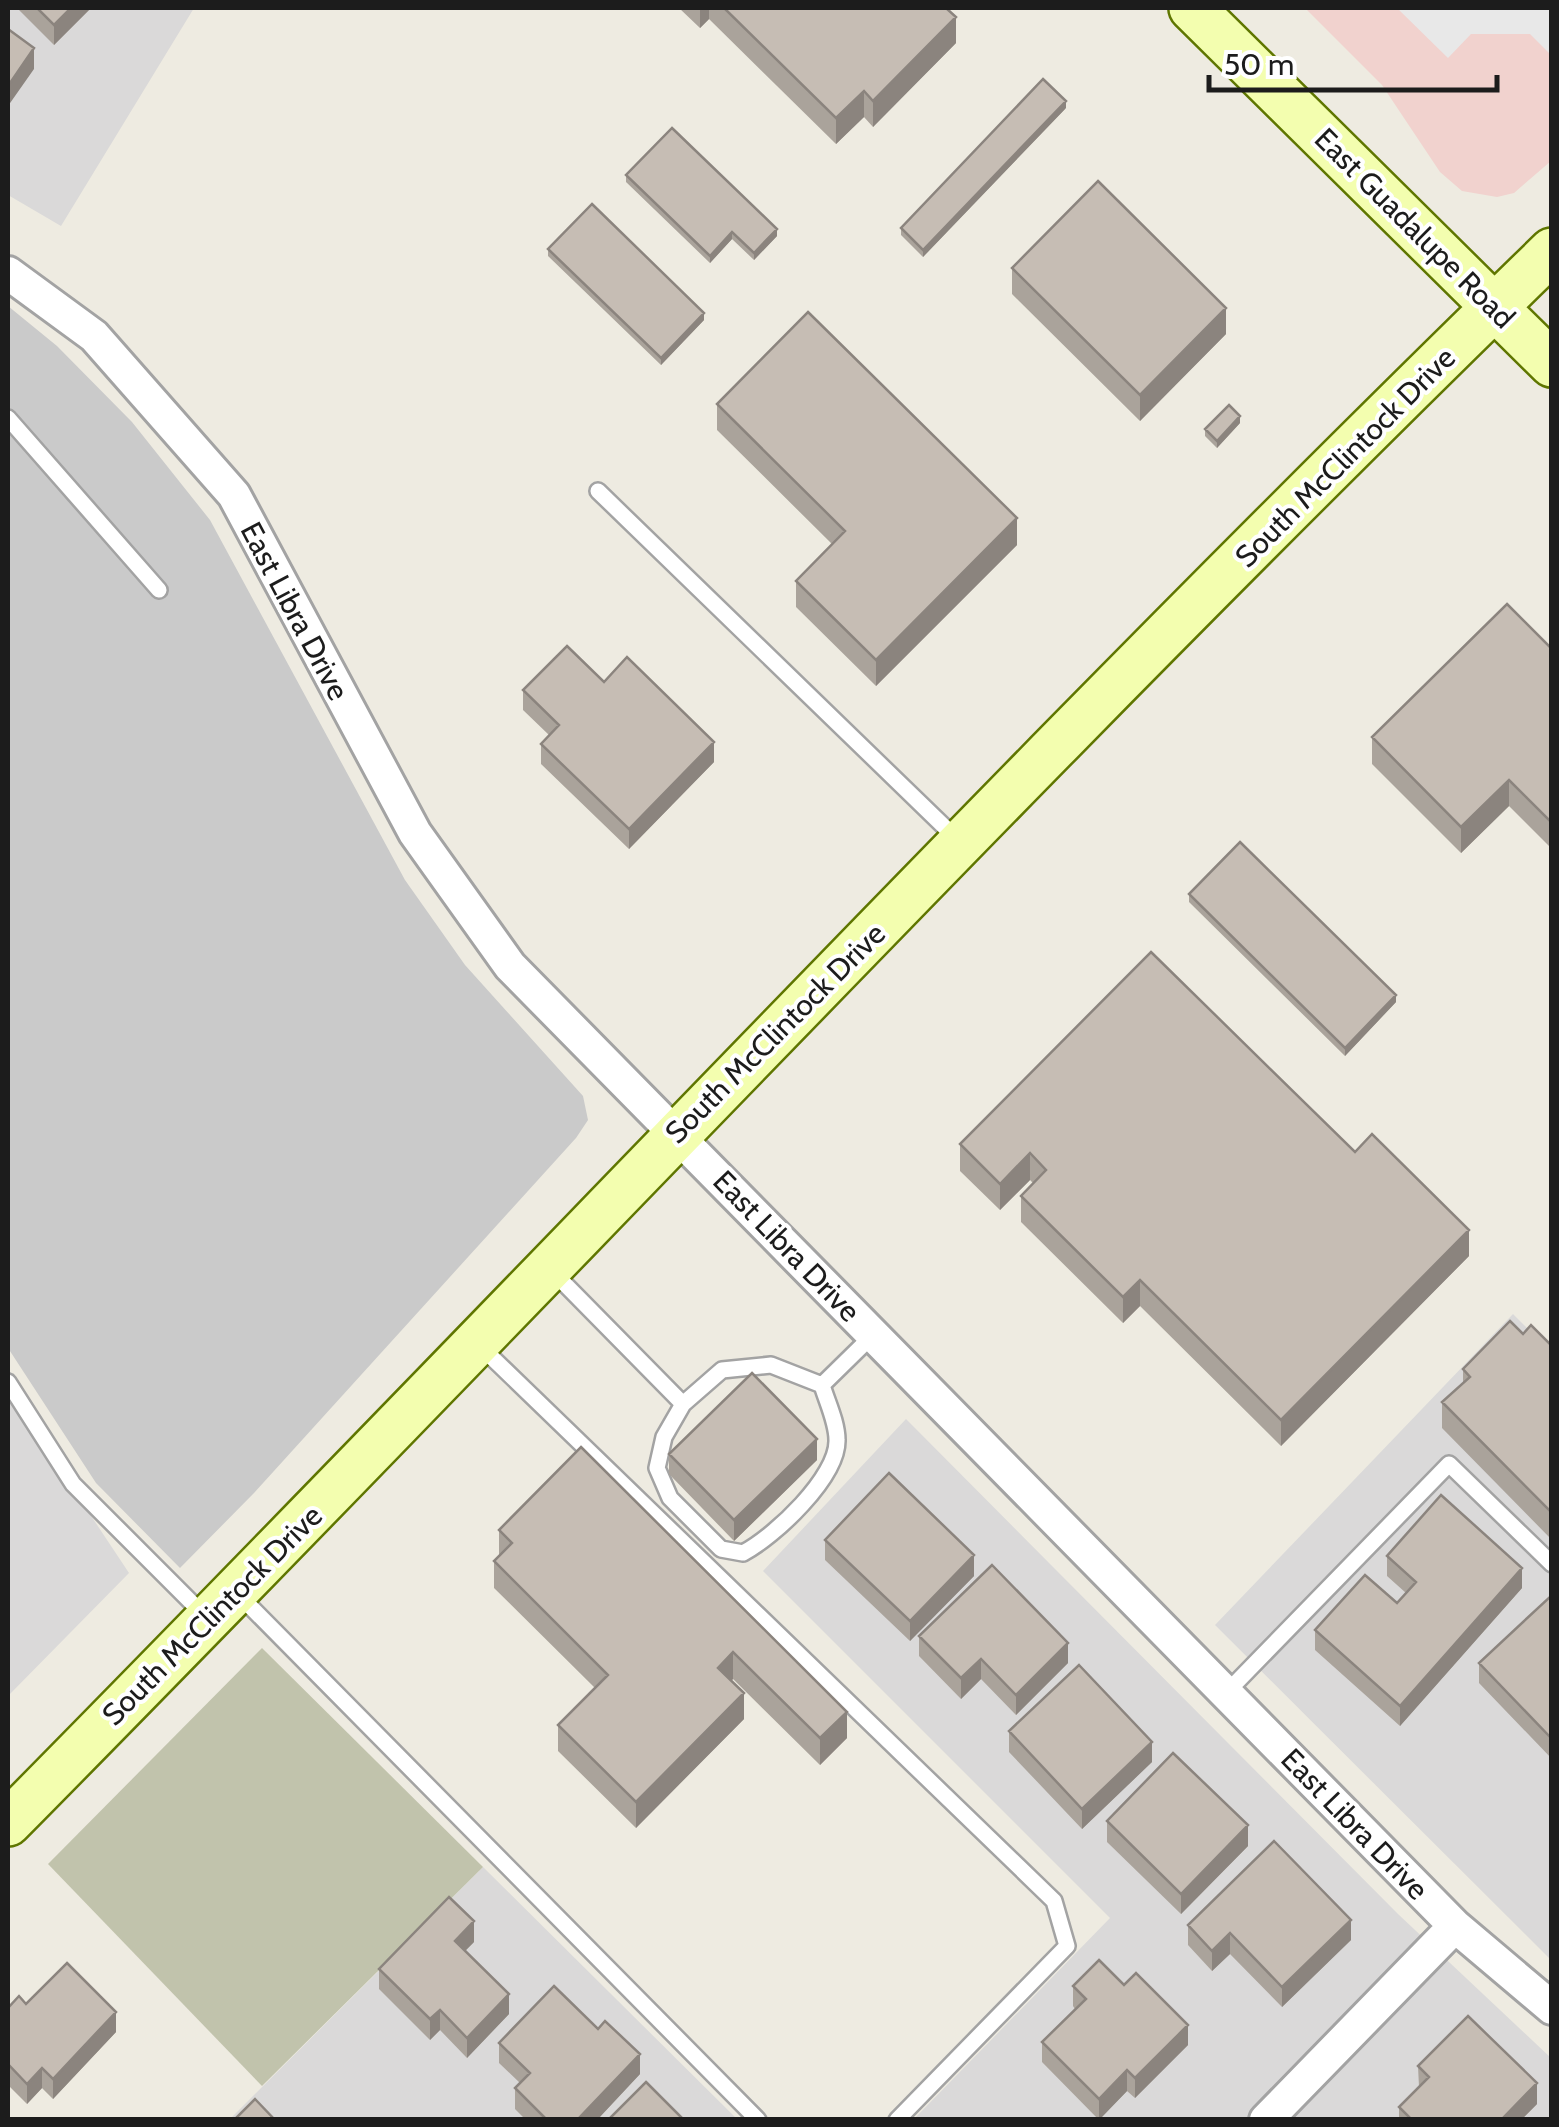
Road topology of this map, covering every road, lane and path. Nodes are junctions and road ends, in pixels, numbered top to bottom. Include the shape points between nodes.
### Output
1 (1192, 8) edge
2 (1552, 251) edge
3 (8, 273) edge
4 (1494, 306) junction
5 (1552, 364) edge
6 (8, 418) edge
7 (598, 491) dead end
8 (160, 590) dead end
9 (962, 844) junction
10 (676, 1132) junction
11 (548, 1267) junction
12 (873, 1335) junction
13 (476, 1342) junction
14 (8, 1382) edge
15 (822, 1386) junction
16 (682, 1404) junction
17 (1552, 1564) edge
18 (222, 1606) junction
19 (1226, 1693) junction
20 (8, 1823) edge
21 (1455, 1926) junction
22 (1552, 2008) edge
23 (758, 2120) edge
24 (896, 2120) edge
25 (1266, 2120) edge

1 - 4 main road, East Guadalupe Road
2 - 4 main road, South McClintock Drive
3 - 10 street, East Libra Drive via 94,336 234,496 414,832 510,966
4 - 5 main road, East Guadalupe Road
4 - 9 main road, South McClintock Drive
6 - 8 lane
7 - 9 lane
9 - 10 main road, South McClintock Drive
10 - 11 main road, South McClintock Drive
10 - 12 street, East Libra Drive
11 - 13 main road, South McClintock Drive
11 - 16 lane
12 - 15 lane
12 - 19 street, East Libra Drive
13 - 18 main road, South McClintock Drive
13 - 24 lane via 1054,1901 1067,1946
14 - 18 lane via 74,1484
15 - 16 lane via 771,1365 722,1370
15 - 16 lane via 838,1442 829,1474 743,1554 721,1549 670,1498 657,1468
17 - 19 lane via 1449,1464
18 - 20 main road, South McClintock Drive
18 - 23 lane
19 - 21 street, East Libra Drive
21 - 22 street, East Libra Drive
21 - 25 street

